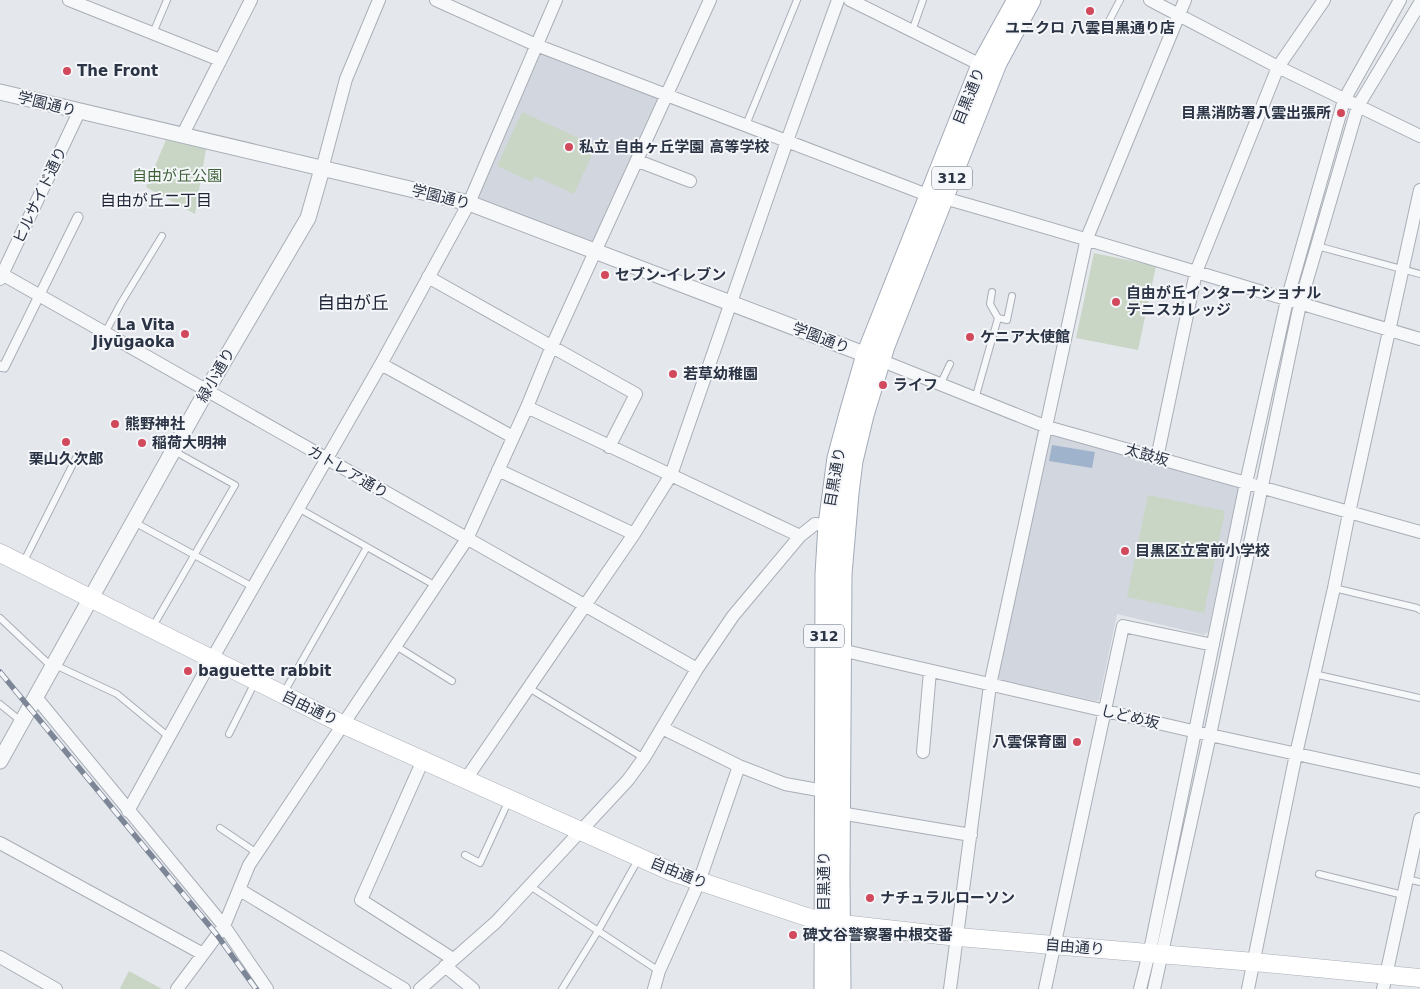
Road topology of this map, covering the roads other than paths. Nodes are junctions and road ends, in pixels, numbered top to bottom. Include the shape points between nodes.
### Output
1 (69, 0) edge
2 (167, 0) edge
3 (251, 0) edge
4 (378, 0) edge
5 (436, 0) edge
6 (556, 0) edge
7 (710, 0) edge
8 (796, 0) edge
9 (838, 0) edge
10 (850, 0) edge
11 (923, 0) edge
12 (1017, 0) edge
13 (1031, 0) edge
14 (1120, 0) edge
15 (1150, 0) edge
16 (1185, 0) edge
17 (1400, 0) edge
18 (82, 2) edge
19 (1318, 2) edge
20 (1420, 3) edge
21 (1179, 14) junction
22 (1110, 21) dead end
23 (912, 31) junction
24 (153, 34) junction
25 (536, 45) junction
26 (220, 60) junction
27 (980, 65) junction
28 (1278, 67) junction
29 (0, 92) edge
30 (668, 95) junction
31 (1344, 100) junction
32 (1358, 106) junction
33 (79, 112) junction
34 (746, 125) junction
35 (182, 136) junction
36 (1420, 136) edge
37 (787, 141) junction
38 (638, 161) junction
39 (322, 169) junction
40 (690, 181) dead end
41 (1420, 190) edge
42 (937, 197) junction
43 (469, 203) junction
44 (78, 218) dead end
45 (162, 236) dead end
46 (1087, 238) junction
47 (1317, 246) junction
48 (596, 252) junction
49 (1402, 269) junction
50 (1196, 272) junction
51 (1420, 274) edge
52 (1, 275) edge
53 (428, 277) junction
54 (992, 292) dead end
55 (39, 295) junction
56 (1012, 296) dead end
57 (1287, 300) junction
58 (730, 304) junction
59 (1300, 304) junction
60 (998, 318) junction
61 (1388, 330) junction
62 (105, 333) junction
63 (1420, 339) edge
64 (552, 346) junction
65 (873, 358) junction
66 (381, 364) junction
67 (950, 364) dead end
68 (0, 366) edge
69 (940, 385) junction
70 (207, 390) junction
71 (975, 399) junction
72 (527, 407) junction
73 (1047, 427) junction
74 (513, 437) junction
75 (609, 447) junction
76 (173, 451) junction
77 (78, 454) dead end
78 (1157, 458) junction
79 (326, 460) junction
80 (498, 470) junction
81 (671, 475) junction
82 (1246, 483) junction
83 (1262, 488) junction
84 (298, 508) junction
85 (1349, 513) junction
86 (133, 522) junction
87 (828, 525) junction
88 (1420, 532) edge
89 (634, 534) junction
90 (800, 536) junction
91 (467, 539) junction
92 (367, 547) junction
93 (0, 553) edge
94 (195, 555) junction
95 (22, 564) junction
96 (436, 586) junction
97 (253, 587) junction
98 (1334, 588) junction
99 (90, 598) junction
100 (585, 605) junction
101 (1420, 610) edge
102 (0, 618) edge
103 (152, 628) junction
104 (1212, 645) junction
105 (396, 646) junction
106 (841, 650) junction
107 (212, 659) junction
108 (52, 666) junction
109 (697, 669) junction
110 (930, 671) junction
111 (1314, 674) junction
112 (256, 681) junction
113 (452, 681) dead end
114 (990, 685) junction
115 (529, 688) junction
116 (283, 694) junction
117 (35, 696) junction
118 (1420, 698) edge
119 (0, 704) edge
120 (1105, 711) junction
121 (22, 722) junction
122 (342, 724) junction
123 (662, 728) junction
124 (1195, 732) junction
125 (229, 734) dead end
126 (1210, 735) junction
127 (169, 737) junction
128 (922, 752) dead end
129 (1296, 754) junction
130 (644, 758) junction
131 (422, 760) junction
132 (0, 761) edge
133 (739, 766) junction
134 (466, 779) junction
135 (1420, 781) edge
136 (824, 791) junction
137 (510, 798) junction
138 (128, 811) junction
139 (840, 813) junction
140 (1420, 819) edge
141 (220, 828) dead end
142 (582, 831) junction
143 (971, 835) junction
144 (0, 842) edge
145 (257, 853) junction
146 (465, 855) dead end
147 (640, 857) junction
148 (1319, 874) dead end
149 (1406, 879) junction
150 (699, 882) junction
151 (1420, 882) edge
152 (530, 886) junction
153 (240, 890) junction
154 (1403, 895) junction
155 (832, 922) junction
156 (224, 926) junction
157 (598, 931) junction
158 (958, 937) junction
159 (1055, 945) junction
160 (1156, 953) junction
161 (203, 954) junction
162 (0, 957) edge
163 (449, 962) junction
164 (1254, 962) junction
165 (659, 971) junction
166 (1420, 978) edge
167 (1385, 982) edge
168 (56, 989) edge
169 (177, 989) edge
170 (267, 989) edge
171 (404, 989) edge
172 (420, 989) edge
173 (473, 989) edge
174 (562, 989) edge
175 (654, 989) edge
176 (824, 989) edge
177 (841, 989) edge
178 (950, 989) edge
179 (1045, 989) edge
180 (1140, 989) edge
181 (1154, 989) edge
182 (1248, 989) edge

1 - 18 street
2 - 24 lane
3 - 26 street
4 - 39 street, 緑小通り via 346,79
5 - 25 street
6 - 25 street
7 - 30 street
8 - 34 lane
9 - 37 street
10 - 23 street
11 - 23 lane
12 - 27 main road, 目黒通り / 312
13 - 42 main road, 目黒通り / 312 via 996,63
14 - 22 lane
15 - 21 street
16 - 21 street
17 - 31 street
18 - 24 street
19 - 28 street
20 - 32 street
21 - 28 street
21 - 46 street
23 - 27 street
24 - 26 street
25 - 30 street
25 - 43 street
26 - 35 street
27 - 42 main road, 目黒通り / 312
28 - 31 street
28 - 50 street
29 - 33 street, 学園通り
30 - 34 street
30 - 38 street
31 - 32 street
31 - 57 street
32 - 36 street
32 - 47 street
33 - 35 street, 学園通り
33 - 52 street, ヒルサイド通り
34 - 37 street
35 - 39 street, 学園通り
37 - 42 street
37 - 58 street
38 - 40 street
38 - 48 street
39 - 43 street, 学園通り
39 - 70 street, 緑小通り via 308,218
41 - 49 street
42 - 46 street
42 - 65 main road, 目黒通り / 312
43 - 48 street, 学園通り
43 - 53 street
44 - 55 street
45 - 62 lane
46 - 50 street
46 - 73 street
47 - 49 lane
47 - 59 street
48 - 58 street, 学園通り
48 - 64 street
49 - 51 lane
49 - 61 street
50 - 57 street
50 - 78 street
52 - 55 street, カトレア通り
53 - 64 street
53 - 66 street
54 - 60 lane via 990,304
55 - 62 street, カトレア通り
55 - 68 street via 4,368
56 - 60 lane via 1007,320
57 - 59 street
57 - 82 street
58 - 65 street, 学園通り
58 - 81 street
59 - 61 street
59 - 83 street
60 - 71 lane
61 - 63 street
61 - 85 street
62 - 70 street, カトレア通り
64 - 72 street
64 - 75 street via 636,394
65 - 69 street, 太鼓坂
65 - 87 main road, 目黒通り / 312 via 850,410 838,458
65 - 106 main road, 目黒通り / 312 via 849,493 842,574
66 - 74 street
66 - 79 street
67 - 69 lane
69 - 71 street, 太鼓坂
70 - 76 street, 緑小通り
70 - 79 street, カトレア通り
71 - 73 street, 太鼓坂
72 - 74 street
72 - 75 street
73 - 78 street, 太鼓坂
73 - 114 street
74 - 80 street
75 - 81 street
76 - 86 street, 緑小通り
76 - 94 lane via 235,485
77 - 95 lane
78 - 82 street, 太鼓坂
79 - 84 street
79 - 91 street, カトレア通り
80 - 89 street
80 - 91 street
81 - 89 street
81 - 90 street
82 - 83 street, 太鼓坂
82 - 104 street
83 - 85 street, 太鼓坂
83 - 126 street
84 - 92 lane
84 - 97 street
85 - 88 street, 太鼓坂
85 - 98 street
86 - 94 lane
86 - 99 street, 緑小通り
87 - 90 street via 815,524
87 - 136 main road, 目黒通り / 312
89 - 100 street
90 - 109 street via 733,616
91 - 96 street
91 - 100 street, カトレア通り
92 - 96 lane
92 - 116 lane
93 - 95 main road, 自由通り
94 - 97 lane
94 - 103 lane
95 - 99 main road, 自由通り
96 - 105 street
97 - 107 street
98 - 101 lane
98 - 111 street
99 - 103 main road, 自由通り
99 - 108 street, 緑小通り
100 - 109 street, カトレア通り
100 - 115 street
102 - 108 lane
103 - 107 main road, 自由通り
104 - 120 street via 1124,626
104 - 124 street
105 - 113 lane
105 - 122 street
106 - 110 street, しどめ坂
106 - 139 main road, 目黒通り / 312
107 - 112 main road, 自由通り
107 - 127 street
108 - 117 street, 緑小通り
108 - 127 lane via 117,694
109 - 123 street
110 - 114 street, しどめ坂
110 - 128 street
111 - 118 lane
111 - 129 street
112 - 116 main road, 自由通り
112 - 125 lane
114 - 120 street, しどめ坂
114 - 143 street
115 - 130 lane
115 - 134 street
116 - 122 main road, 自由通り
117 - 121 street, 緑小通り
117 - 138 street
119 - 121 lane
120 - 124 street, しどめ坂
120 - 159 street
121 - 132 street, 緑小通り
122 - 131 main road, 自由通り
122 - 145 street
123 - 130 street
123 - 133 street
124 - 126 street, しどめ坂
124 - 160 street
126 - 129 street, しどめ坂
126 - 160 street
127 - 138 street
129 - 135 street, しどめ坂
129 - 164 street
130 - 142 street
131 - 134 main road, 自由通り
131 - 163 street via 361,900
133 - 136 street via 785,784
133 - 150 street
134 - 137 main road, 自由通り
136 - 155 main road, 目黒通り / 312
137 - 142 main road, 自由通り
137 - 146 lane via 480,863
138 - 156 street
139 - 143 street
139 - 155 main road, 目黒通り / 312
140 - 149 street
141 - 145 lane
142 - 147 main road, 自由通り
142 - 152 street
143 - 158 street
144 - 161 street
145 - 153 street
147 - 150 main road, 自由通り
147 - 157 lane
148 - 154 lane
149 - 151 lane
149 - 154 street
150 - 155 main road, 自由通り
150 - 165 street
152 - 157 lane
152 - 163 street via 496,922
153 - 156 street
153 - 171 street
154 - 167 street
155 - 158 main road, 自由通り
155 - 176 main road, 目黒通り / 312
155 - 177 main road, 目黒通り / 312
156 - 161 street
156 - 170 street
157 - 165 lane
157 - 174 lane
158 - 159 main road, 自由通り
158 - 178 street
159 - 160 main road, 自由通り
159 - 179 street
160 - 164 main road, 自由通り
160 - 180 street
160 - 181 street
161 - 169 street
162 - 168 street
163 - 172 street
163 - 173 street
164 - 167 main road, 自由通り
164 - 182 street
165 - 175 street
166 - 167 main road, 自由通り

